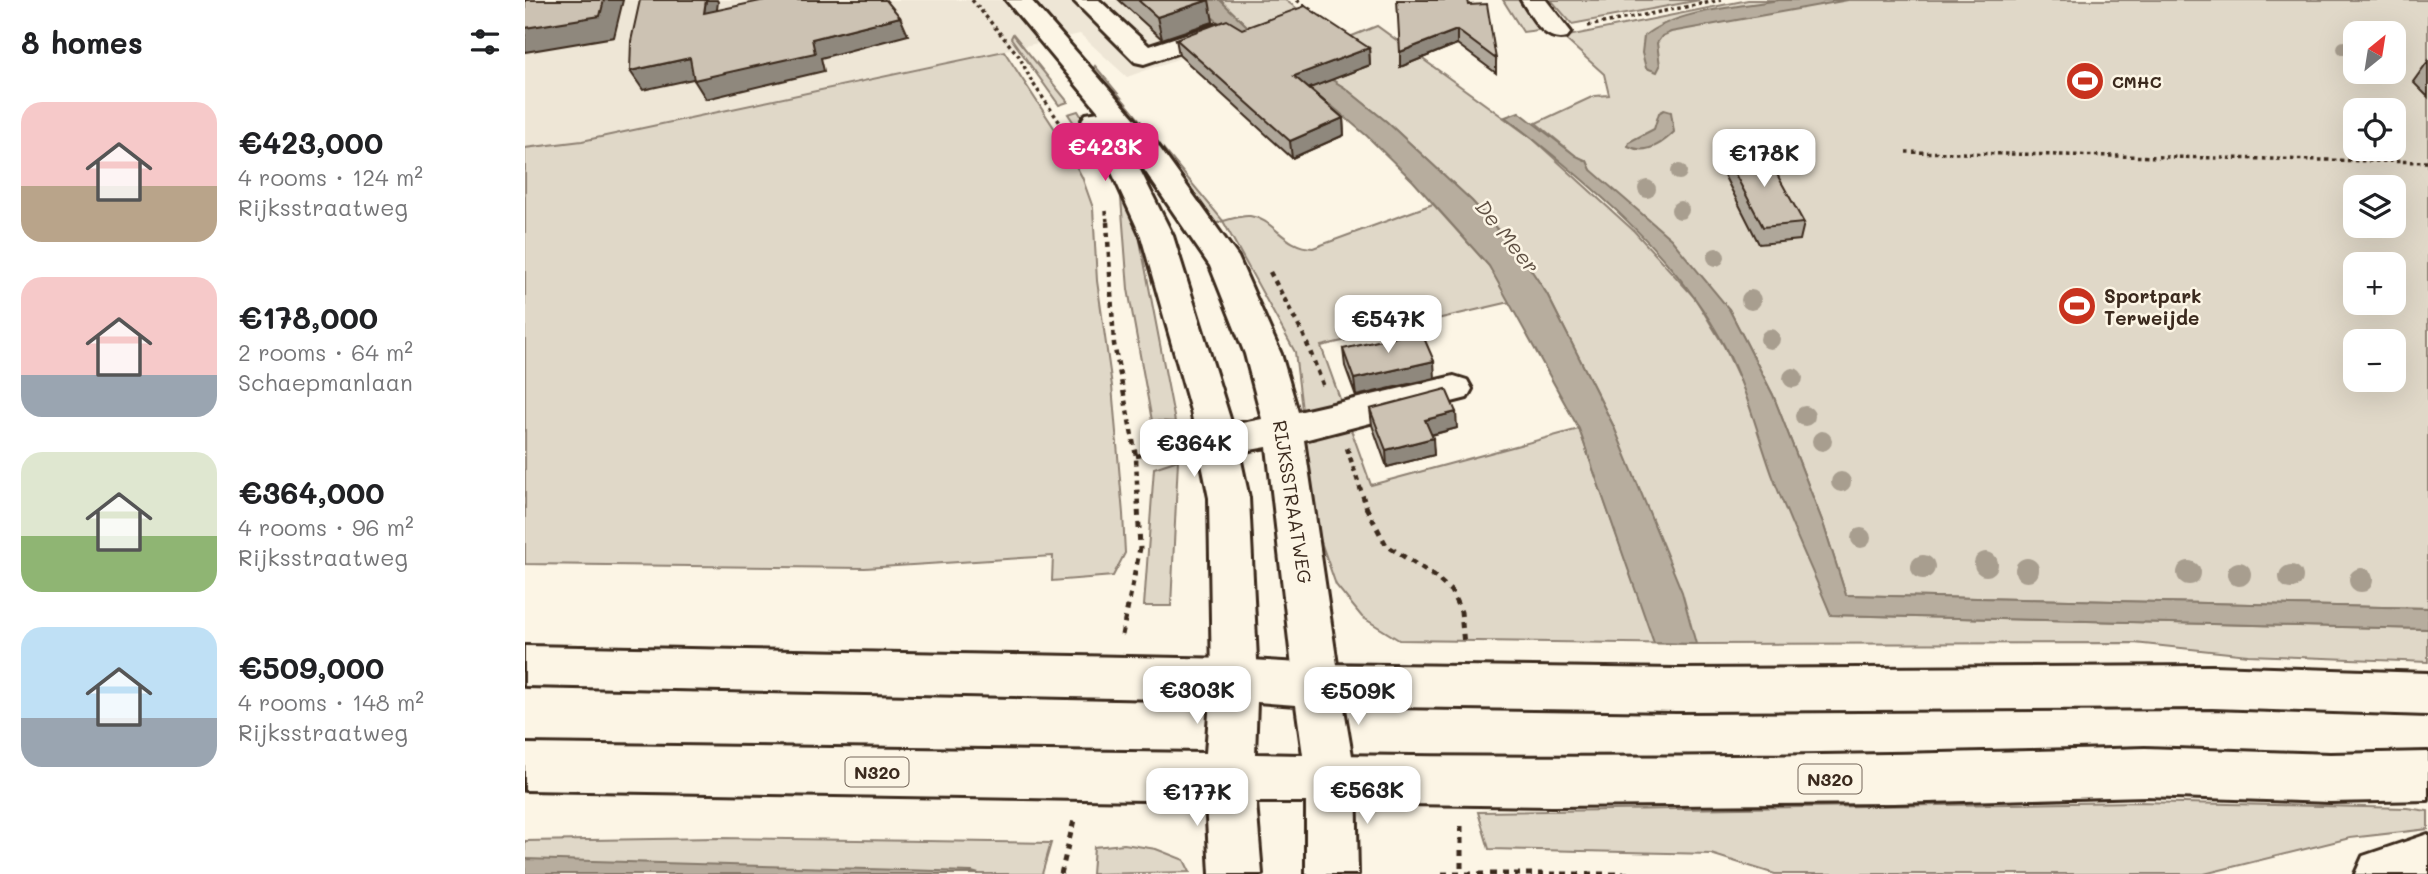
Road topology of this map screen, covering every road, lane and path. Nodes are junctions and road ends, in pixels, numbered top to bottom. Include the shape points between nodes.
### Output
1 (972, 0) edge
2 (1085, 0) edge
3 (1297, 0) edge
4 (1533, 0) edge
5 (1721, 0) edge
6 (1018, 5) edge
7 (1329, 22) edge
8 (1217, 32) edge
9 (1558, 32) joint
10 (1068, 135) dead end
11 (1906, 152) dead end
12 (2428, 162) edge
13 (1106, 200) dead end
14 (1454, 389) dead end
15 (1337, 419) junction
16 (1285, 431) junction
17 (1217, 442) junction
18 (525, 666) edge
19 (1110, 679) junction
20 (1235, 680) junction
21 (1317, 685) junction
22 (1464, 689) junction
23 (2428, 694) edge
24 (525, 766) edge
25 (1086, 774) junction
26 (1229, 776) junction
27 (2428, 776) edge
28 (1331, 779) junction
29 (1462, 781) junction
30 (2428, 860) edge
31 (1461, 873) edge
32 (1061, 874) edge
33 (1236, 874) edge
34 (1332, 874) edge
35 (1442, 874) edge
36 (1629, 874) edge
37 (2381, 874) edge

1 - 10 path via 1020,56
2 - 8 main road via 1144,56
3 - 7 path
4 - 9 main road
5 - 9 path
6 - 16 main road, RIJKSSTRAATWEG via 1146,149 1226,265 1263,354
6 - 17 main road, RIJKSSTRAATWEG via 1119,155 1144,205 1171,276
11 - 12 path
13 - 19 path via 1114,344 1136,457 1140,548
14 - 15 main road
15 - 16 main road
15 - 22 path via 1382,541 1441,579 1457,596 1463,621
16 - 17 main road
16 - 21 main road, RIJKSSTRAATWEG
17 - 20 main road, RIJKSSTRAATWEG via 1229,498
18 - 19 main road
19 - 20 main road
20 - 21 main road
20 - 26 main road, RIJKSSTRAATWEG
21 - 22 main road
21 - 28 main road, RIJKSSTRAATWEG
22 - 23 main road via 2212,687
24 - 25 main road, N320
25 - 26 main road, N320
25 - 32 path
26 - 28 main road, N320
26 - 33 main road, RIJKSSTRAATWEG
27 - 29 main road, N320 via 2145,772 1881,779
28 - 29 main road, N320
28 - 34 main road, RIJKSSTRAATWEG
29 - 31 path
30 - 37 main road
31 - 35 path
31 - 36 path

